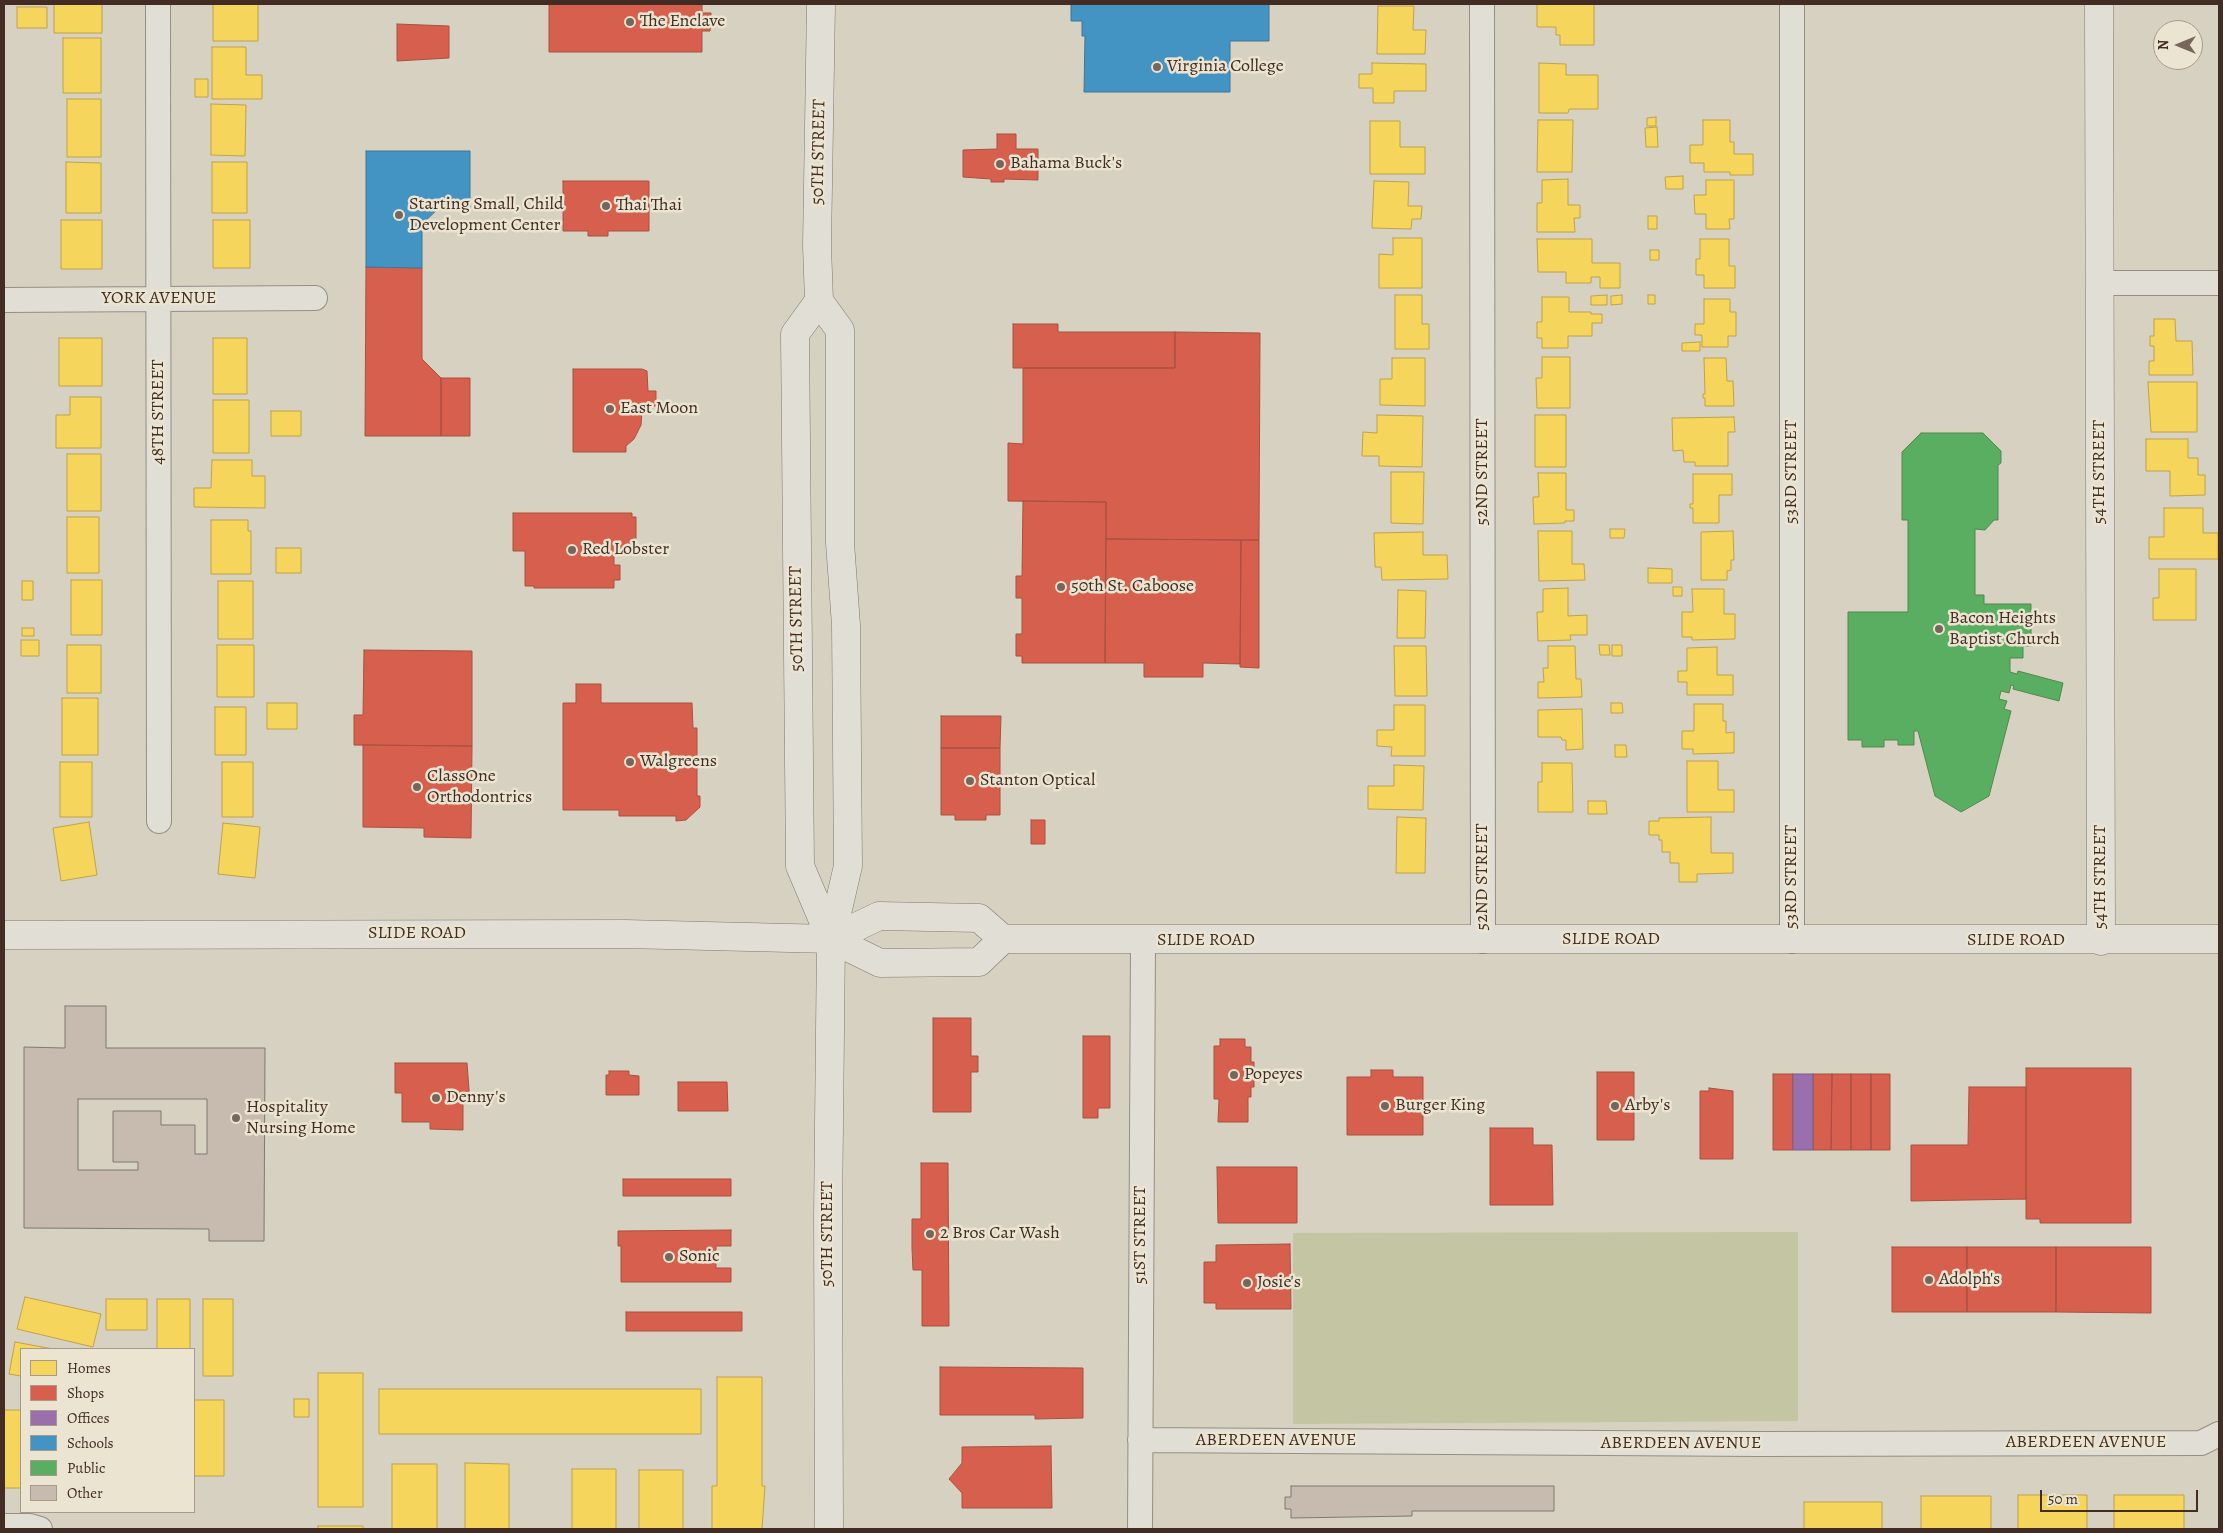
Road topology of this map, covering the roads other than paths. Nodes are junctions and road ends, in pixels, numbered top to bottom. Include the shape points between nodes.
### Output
1 (158, 4) edge
2 (821, 4) edge
3 (1482, 4) edge
4 (1792, 4) edge
5 (2099, 4) edge
6 (2219, 283) edge
7 (2100, 284) junction
8 (315, 298) dead end
9 (158, 299) junction
10 (4, 300) edge
11 (818, 301) junction
12 (159, 821) dead end
13 (4, 935) edge
14 (831, 939) junction
15 (1003, 939) junction
16 (2219, 940) edge
17 (1142, 941) junction
18 (1483, 941) junction
19 (1792, 941) junction
20 (2101, 941) junction
21 (2219, 1434) edge
22 (1140, 1440) junction
23 (4, 1526) edge
24 (40, 1529) edge
25 (829, 1529) edge
26 (1140, 1529) edge

1 - 9 street, 48TH STREET
2 - 11 main road, 50TH STREET
3 - 18 street, 52ND STREET
4 - 19 street, 53RD STREET
5 - 7 main road, 54TH STREET
6 - 7 street
7 - 20 main road, 54TH STREET
8 - 9 street, YORK AVENUE
9 - 10 street, YORK AVENUE
9 - 12 street, 48TH STREET
11 - 14 main road, 50TH STREET via 840,330 840,543 846,625 848,866
11 - 14 main road, 50TH STREET via 795,334 800,866
13 - 14 main road, SLIDE ROAD via 625,934
14 - 15 main road, SLIDE ROAD via 879,916 979,918
14 - 15 main road, SLIDE ROAD via 880,963 979,962
14 - 25 main road, 50TH STREET
15 - 17 main road, SLIDE ROAD
16 - 20 main road, SLIDE ROAD
17 - 18 main road, SLIDE ROAD
17 - 22 street, 51ST STREET
18 - 19 main road, SLIDE ROAD
19 - 20 main road, SLIDE ROAD
21 - 22 street, ABERDEEN AVENUE via 2201,1443
22 - 26 street, 51ST STREET
23 - 24 street

